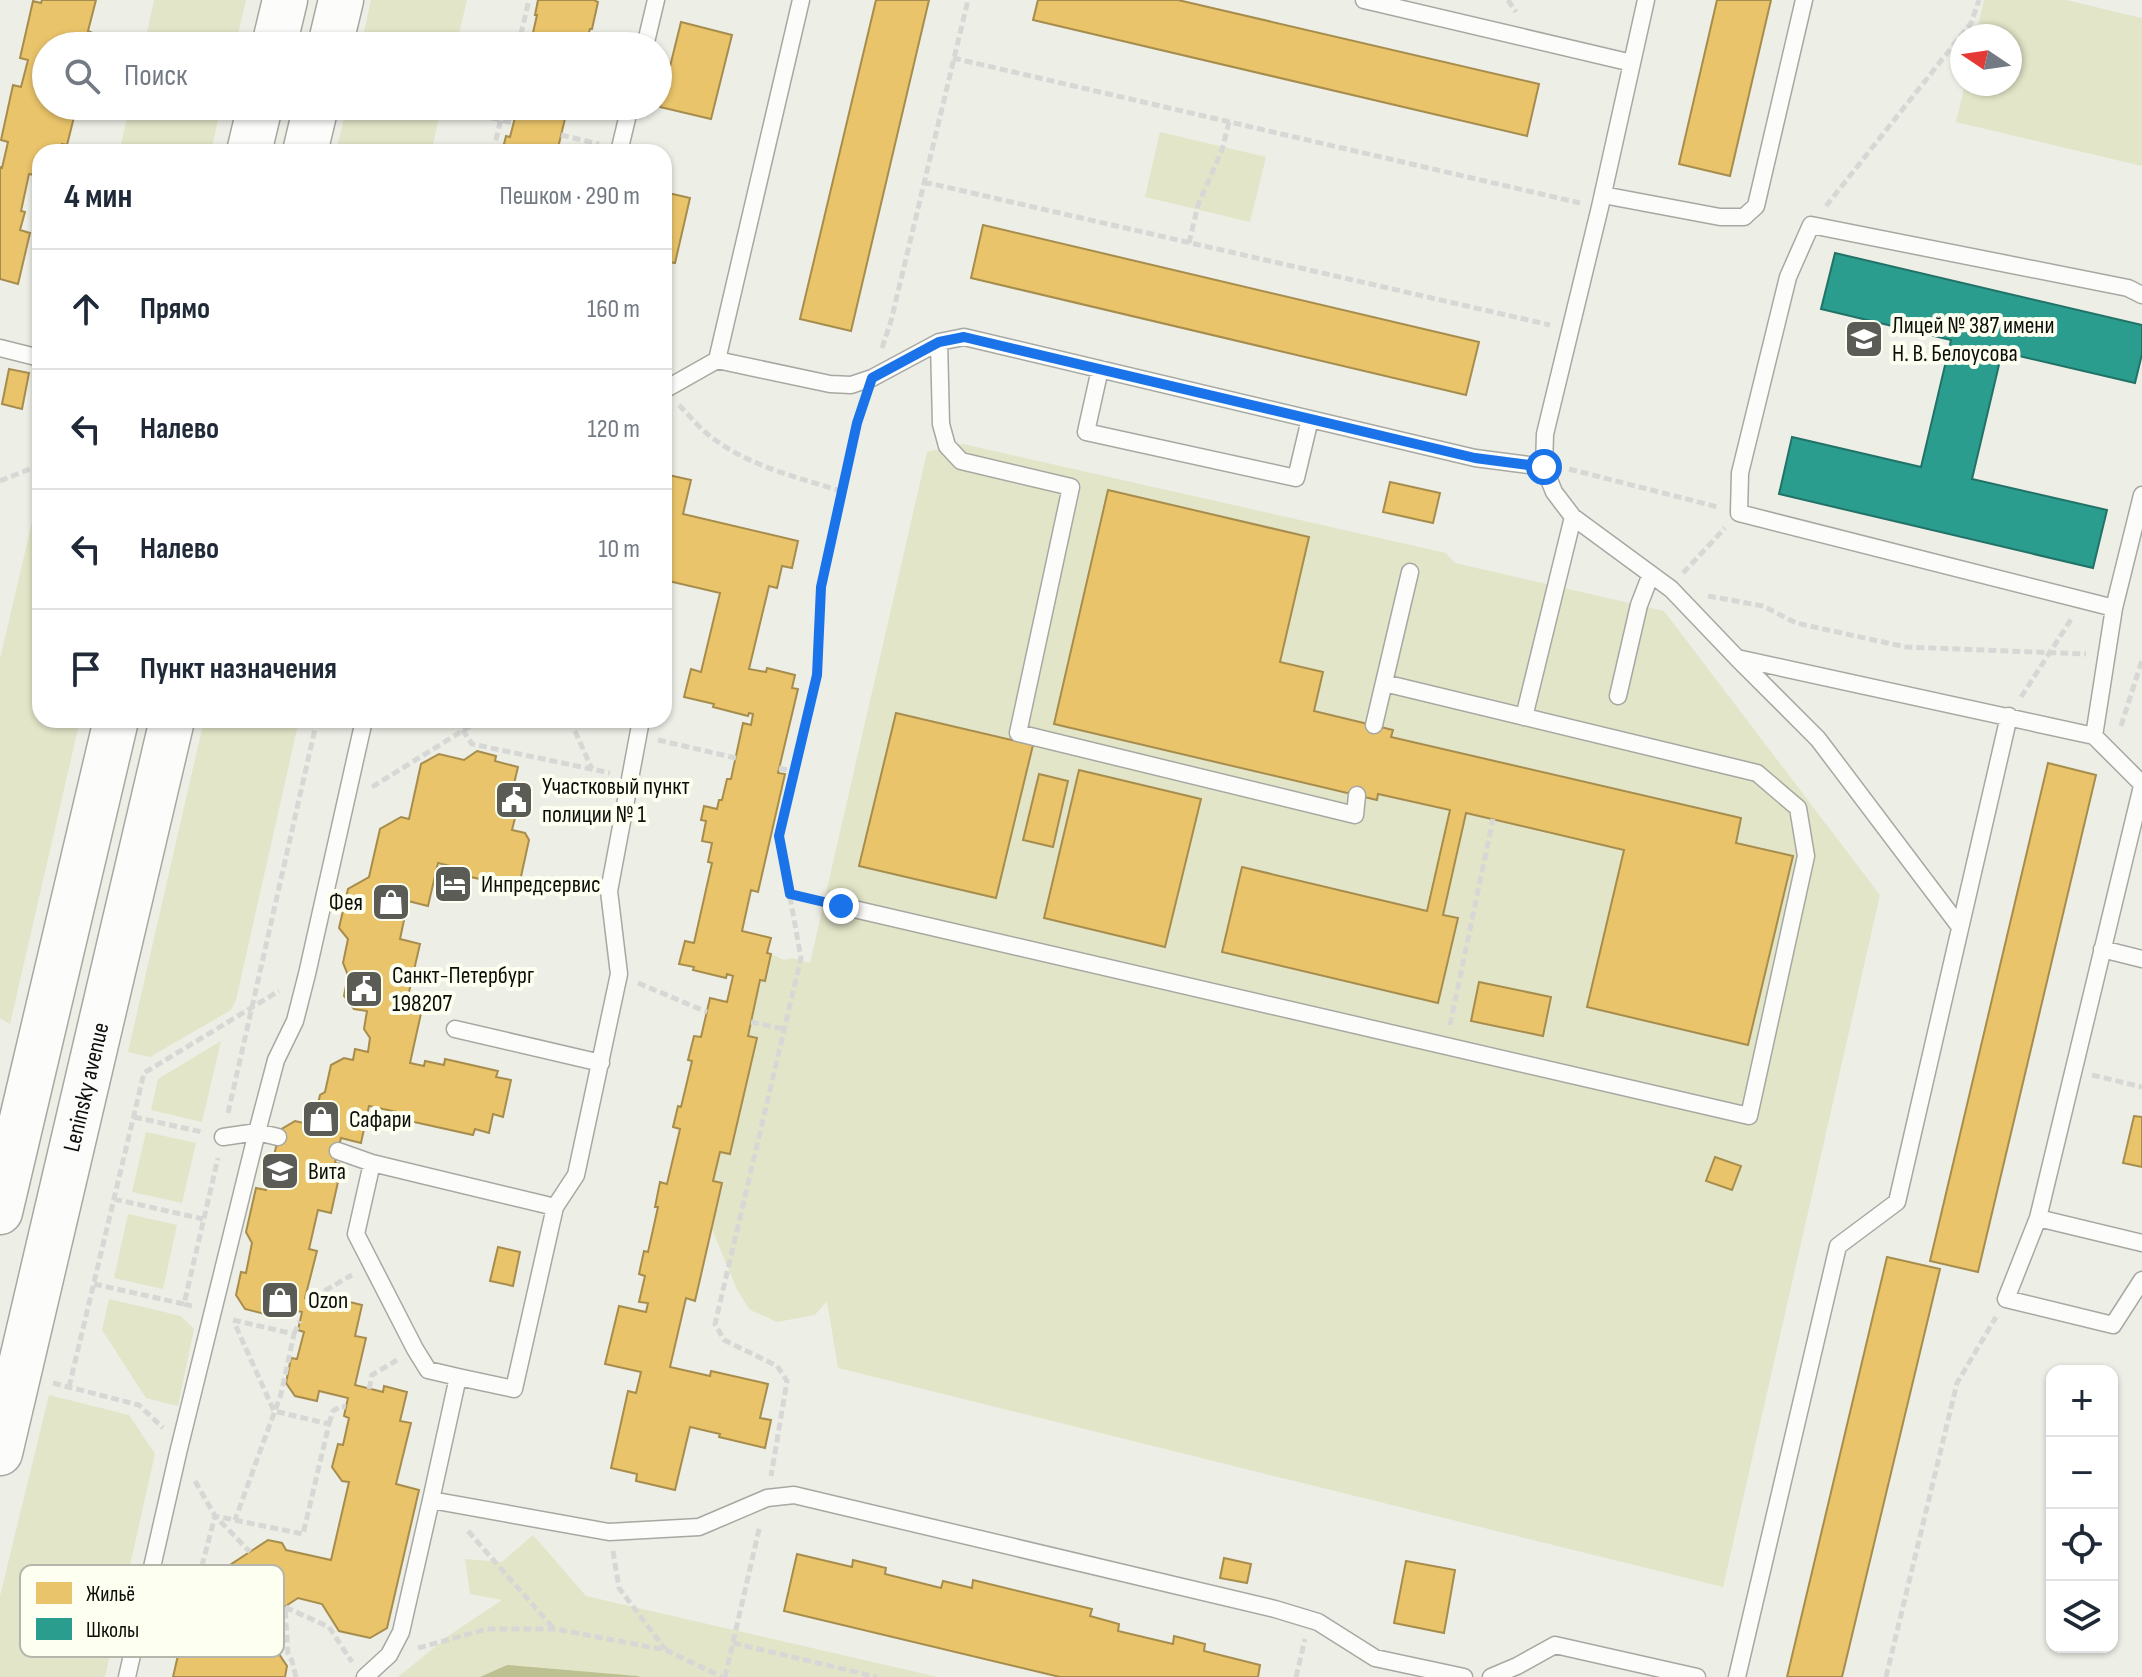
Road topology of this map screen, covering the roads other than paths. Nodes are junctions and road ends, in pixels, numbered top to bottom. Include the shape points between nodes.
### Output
1 (285, 0) edge
2 (341, 0) edge
3 (656, 0) edge
4 (801, 0) edge
5 (1364, 0) edge
6 (1646, 0) edge
7 (1804, 0) edge
8 (277, 32) edge
9 (333, 32) edge
10 (648, 32) edge
11 (1632, 63) junction
12 (257, 120) edge
13 (313, 120) edge
14 (626, 120) edge
15 (251, 144) edge
16 (307, 144) edge
17 (620, 144) edge
18 (1601, 201) junction
19 (2142, 295) edge
20 (939, 342) junction
21 (0, 348) edge
22 (32, 356) edge
23 (717, 360) junction
24 (1100, 369) junction
25 (672, 385) edge
26 (1310, 419) junction
27 (1544, 467) junction
28 (2142, 495) edge
29 (1573, 517) junction
30 (1410, 572) dead end
31 (1651, 574) junction
32 (2114, 608) junction
33 (1737, 658) junction
34 (1384, 683) junction
35 (1618, 696) dead end
36 (2009, 716) junction
37 (1524, 717) junction
38 (1374, 725) dead end
39 (114, 728) edge
40 (170, 728) edge
41 (362, 728) edge
42 (640, 728) edge
43 (2094, 736) junction
44 (2142, 785) edge
45 (1357, 795) dead end
46 (841, 906) road end
47 (1960, 927) junction
48 (2102, 949) junction
49 (2142, 959) edge
50 (455, 1029) dead end
51 (601, 1063) junction
52 (257, 1132) junction
53 (223, 1137) road end
54 (278, 1137) dead end
55 (338, 1151) dead end
56 (372, 1163) junction
57 (555, 1207) junction
58 (0, 1212) edge
59 (2038, 1218) junction
60 (2142, 1243) edge
61 (2142, 1280) edge
62 (458, 1377) junction
63 (0, 1453) edge
64 (437, 1501) junction
65 (153, 1565) edge
66 (132, 1657) edge
67 (360, 1672) edge
68 (127, 1677) edge
69 (1464, 1677) edge
70 (1491, 1677) edge
71 (1697, 1677) edge
72 (1737, 1677) edge

1 - 8 main road
2 - 9 main road
3 - 10 lane
4 - 23 lane
5 - 11 lane
6 - 11 lane
7 - 18 lane via 1756,206 1744,217 1720,217
11 - 18 lane
12 - 15 main road
13 - 16 main road
14 - 17 lane
18 - 27 lane via 1545,434
19 - 32 lane via 1811,225 1788,277 1740,473 1739,513
20 - 23 lane via 851,385
20 - 24 lane via 964,337
20 - 45 lane via 941,424 947,446 961,461 1071,487 1018,733 1355,815
21 - 22 lane
23 - 25 lane
24 - 26 lane
24 - 26 lane via 1086,432 1296,478
26 - 27 lane via 1475,458
27 - 29 lane
28 - 32 lane
29 - 31 lane
29 - 37 lane
30 - 34 lane
31 - 33 lane
31 - 35 lane
32 - 43 lane
33 - 36 lane
33 - 47 lane via 1818,739
34 - 37 lane
34 - 38 lane
36 - 43 lane
36 - 47 lane
37 - 46 lane via 1757,773 1798,808 1806,856 1749,1116
39 - 58 main road via 20,1100
40 - 63 main road, Leninsky avenue
41 - 52 lane via 295,1021 276,1060
42 - 51 lane via 609,891 619,974
43 - 44 lane
44 - 48 lane
47 - 72 lane via 1897,1202 1838,1246
48 - 49 lane
48 - 59 lane
50 - 51 lane
51 - 57 lane via 576,1175
52 - 53 lane
52 - 54 lane
52 - 65 lane
55 - 56 lane
56 - 57 lane
56 - 62 lane via 356,1234 428,1370
57 - 62 lane via 514,1389
59 - 60 lane
59 - 61 lane via 2006,1299 2113,1325
62 - 64 lane
64 - 67 lane via 401,1632 389,1655
64 - 69 lane via 609,1532 699,1527 794,1495 1318,1622 1375,1658
66 - 68 lane
70 - 71 lane via 1555,1645

